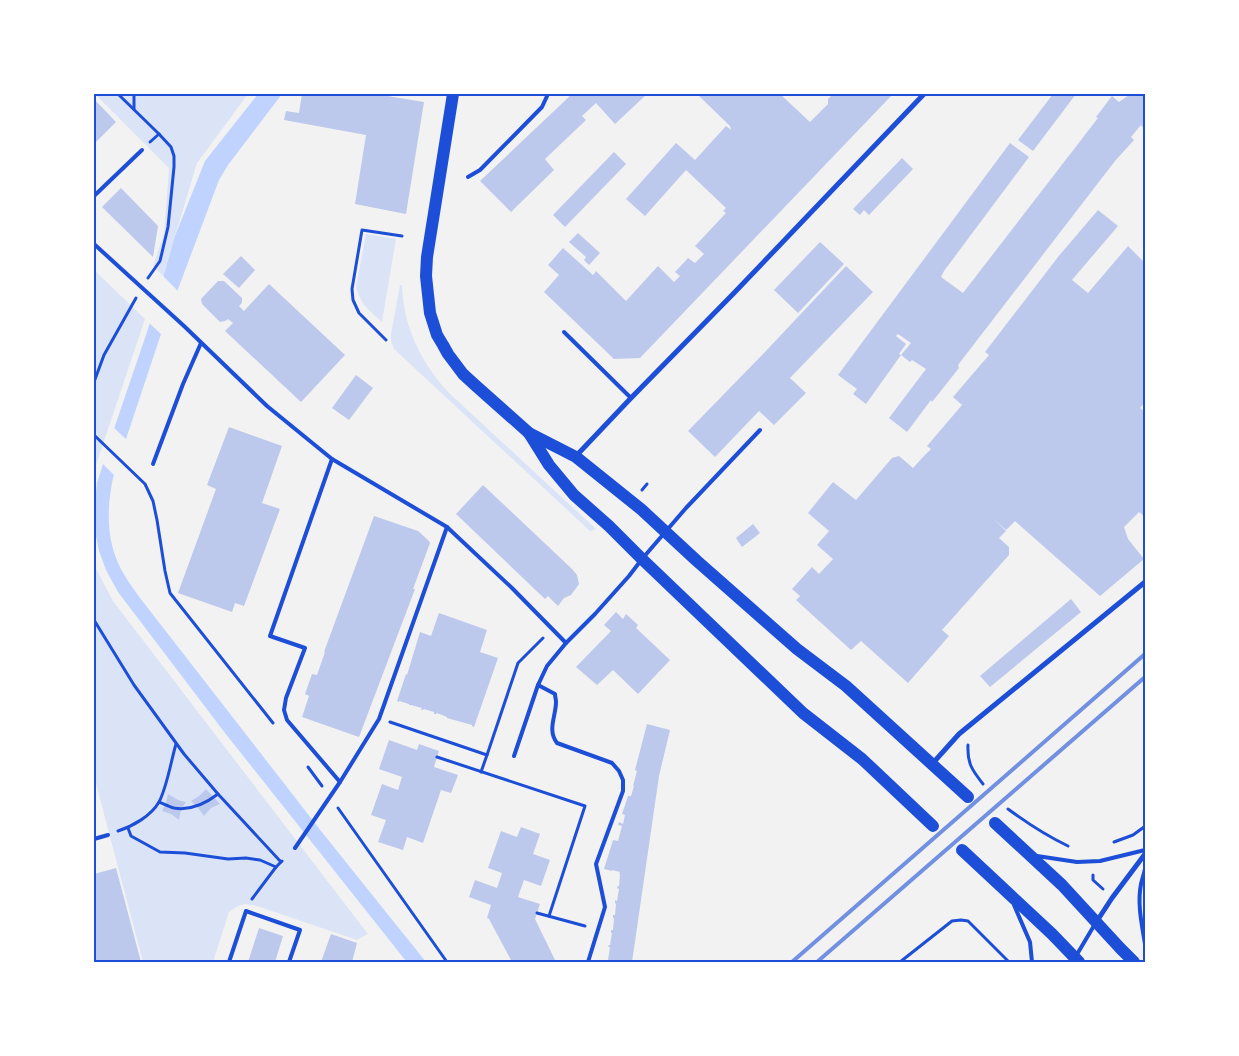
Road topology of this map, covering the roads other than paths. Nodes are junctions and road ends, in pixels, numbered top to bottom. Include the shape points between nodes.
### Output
1 (453, 94) edge
2 (548, 94) edge
3 (924, 94) edge
4 (142, 150) dead end
5 (468, 177) dead end
6 (94, 196) edge
7 (94, 244) edge
8 (564, 332) dead end
9 (201, 343) junction
10 (631, 398) junction
11 (760, 430) dead end
12 (529, 433) junction
13 (576, 456) junction
14 (332, 459) junction
15 (153, 464) dead end
16 (447, 527) junction
17 (666, 532) junction
18 (642, 559) junction
19 (1145, 582) edge
20 (566, 643) junction
21 (538, 685) junction
22 (514, 756) dead end
23 (932, 764) junction
24 (340, 782) junction
25 (968, 797) dead end
26 (995, 823) dead end
27 (933, 826) dead end
28 (108, 835) road end
29 (94, 838) edge
30 (295, 848) road end
31 (962, 850) dead end
32 (1145, 850) edge
33 (1028, 853) junction
34 (1145, 854) edge
35 (1145, 869) edge
36 (1009, 894) junction
37 (1096, 922) junction
38 (1145, 944) edge
39 (1075, 961) edge
40 (229, 962) edge
41 (289, 962) edge
42 (588, 962) edge
43 (1032, 962) edge
44 (1134, 962) edge

1 - 12 main road via 427,257 430,313 437,335 454,362
2 - 5 lane via 542,107 480,170
3 - 10 street
4 - 6 lane
7 - 9 lane
8 - 10 lane
9 - 14 lane via 267,406
9 - 15 lane via 182,384
10 - 13 street
11 - 17 lane
12 - 13 main road
12 - 18 main road via 549,465 574,495
13 - 17 main road
14 - 16 lane
14 - 24 lane via 270,636 305,648 284,710 287,720
16 - 20 lane
16 - 24 lane via 379,719
17 - 18 lane
17 - 23 main road
18 - 20 lane
18 - 27 main road via 803,713 862,759
19 - 23 street via 959,734
20 - 21 lane via 547,666
21 - 22 lane
21 - 42 lane via 554,694 553,738 612,763 623,780 623,791 596,864 605,907
23 - 25 main road
24 - 30 lane
26 - 33 main road
28 - 29 lane
31 - 36 main road
32 - 33 lane via 1100,861 1077,862
33 - 37 main road
34 - 37 street
35 - 38 lane via 1140,912
36 - 39 main road via 1052,934
36 - 43 lane via 1030,942
37 - 39 lane
37 - 44 main road
40 - 41 lane via 246,911 300,930

